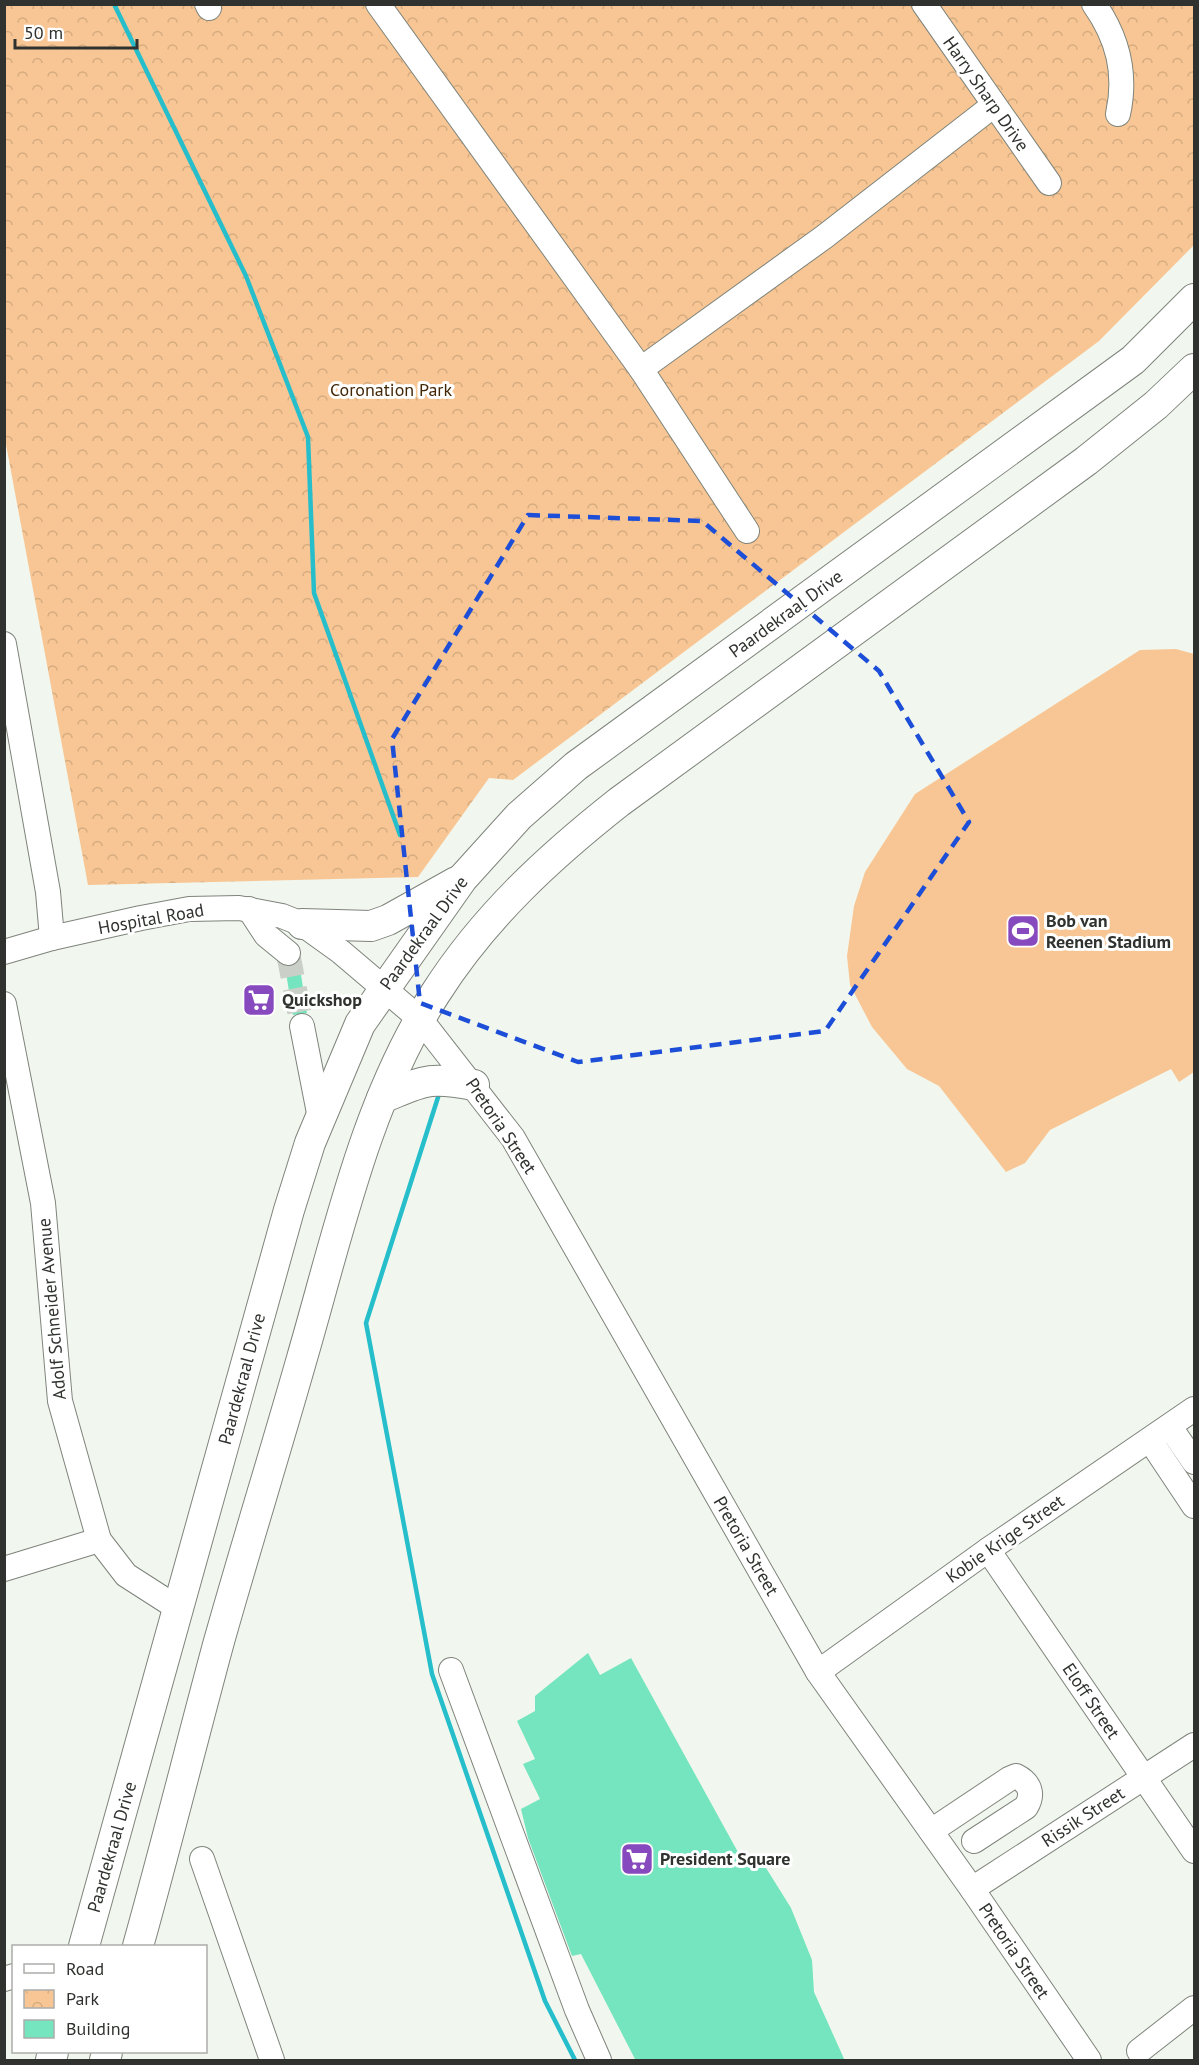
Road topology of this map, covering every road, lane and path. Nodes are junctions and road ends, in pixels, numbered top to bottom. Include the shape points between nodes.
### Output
1 (378, 4) edge
2 (924, 4) edge
3 (1094, 4) edge
4 (994, 105) junction
5 (1118, 114) dead end
6 (1049, 183) dead end
7 (1194, 299) edge
8 (641, 369) junction
9 (1194, 369) edge
10 (747, 531) dead end
11 (4, 644) edge
12 (462, 879) junction
13 (249, 909) junction
14 (303, 924) junction
15 (52, 938) junction
16 (4, 952) edge
17 (288, 953) tunnel mouth
18 (384, 988) junction
19 (4, 1004) edge
20 (422, 1020) junction
21 (302, 1026) tunnel mouth
22 (474, 1085) junction
23 (382, 1098) junction
24 (320, 1118) junction
25 (1194, 1409) edge
26 (1160, 1434) junction
27 (1194, 1462) edge
28 (1194, 1506) edge
29 (99, 1540) junction
30 (988, 1550) junction
31 (4, 1569) edge
32 (179, 1609) junction
33 (451, 1670) dead end
34 (818, 1672) junction
35 (1194, 1745) edge
36 (1144, 1778) junction
37 (931, 1831) junction
38 (974, 1841) dead end
39 (1194, 1851) edge
40 (202, 1859) dead end
41 (972, 1889) junction
42 (85, 1945) edge
43 (139, 1945) edge
44 (1194, 2008) edge
45 (1059, 2018) junction
46 (1139, 2051) dead end
47 (272, 2061) edge
48 (599, 2061) edge
49 (1078, 2061) edge
50 (1089, 2061) edge

1 - 8 street
2 - 4 street, Harry Sharp Drive
3 - 5 street via 1116,43 1122,73
4 - 6 street, Harry Sharp Drive
4 - 8 street via 824,237
7 - 12 main road, Paardekraal Drive via 1133,360 576,766 519,816
8 - 10 street
9 - 20 main road via 1086,461 619,802 562,848 495,913 433,996
11 - 15 street via 48,892
12 - 14 main road via 371,926
12 - 18 main road, Paardekraal Drive
13 - 14 street, Hospital Road
13 - 15 street, Hospital Road via 189,909
13 - 17 street via 266,935
14 - 18 street, Hospital Road
15 - 16 street, Hospital Road
18 - 20 street, Pretoria Street
18 - 24 main road, Paardekraal Drive via 360,1024
19 - 29 street, Adolf Schneider Avenue via 43,1203 60,1401
20 - 22 street, Pretoria Street
20 - 23 main road
21 - 24 street
22 - 23 main road via 420,1081
22 - 34 street, Pretoria Street via 513,1138 548,1197
23 - 43 main road via 354,1179 218,1646
24 - 32 main road, Paardekraal Drive via 289,1210
25 - 26 street, Kobie Krige Street
26 - 27 street
26 - 28 street
26 - 30 street, Kobie Krige Street
29 - 31 street
29 - 32 street, Adolf Schneider Avenue via 126,1575
30 - 34 street, Kobie Krige Street
30 - 36 street, Eloff Street
32 - 42 main road, Paardekraal Drive
33 - 48 street
34 - 37 street, Pretoria Street
35 - 36 street, Rissik Street
36 - 39 street, Eloff Street
36 - 41 street, Rissik Street
37 - 38 street via 1009,1779 1022,1779 1030,1789 1031,1799 1026,1807
37 - 41 street, Pretoria Street
40 - 47 street
41 - 45 street, Pretoria Street
44 - 46 street
45 - 49 street
45 - 50 street, Pretoria Street

